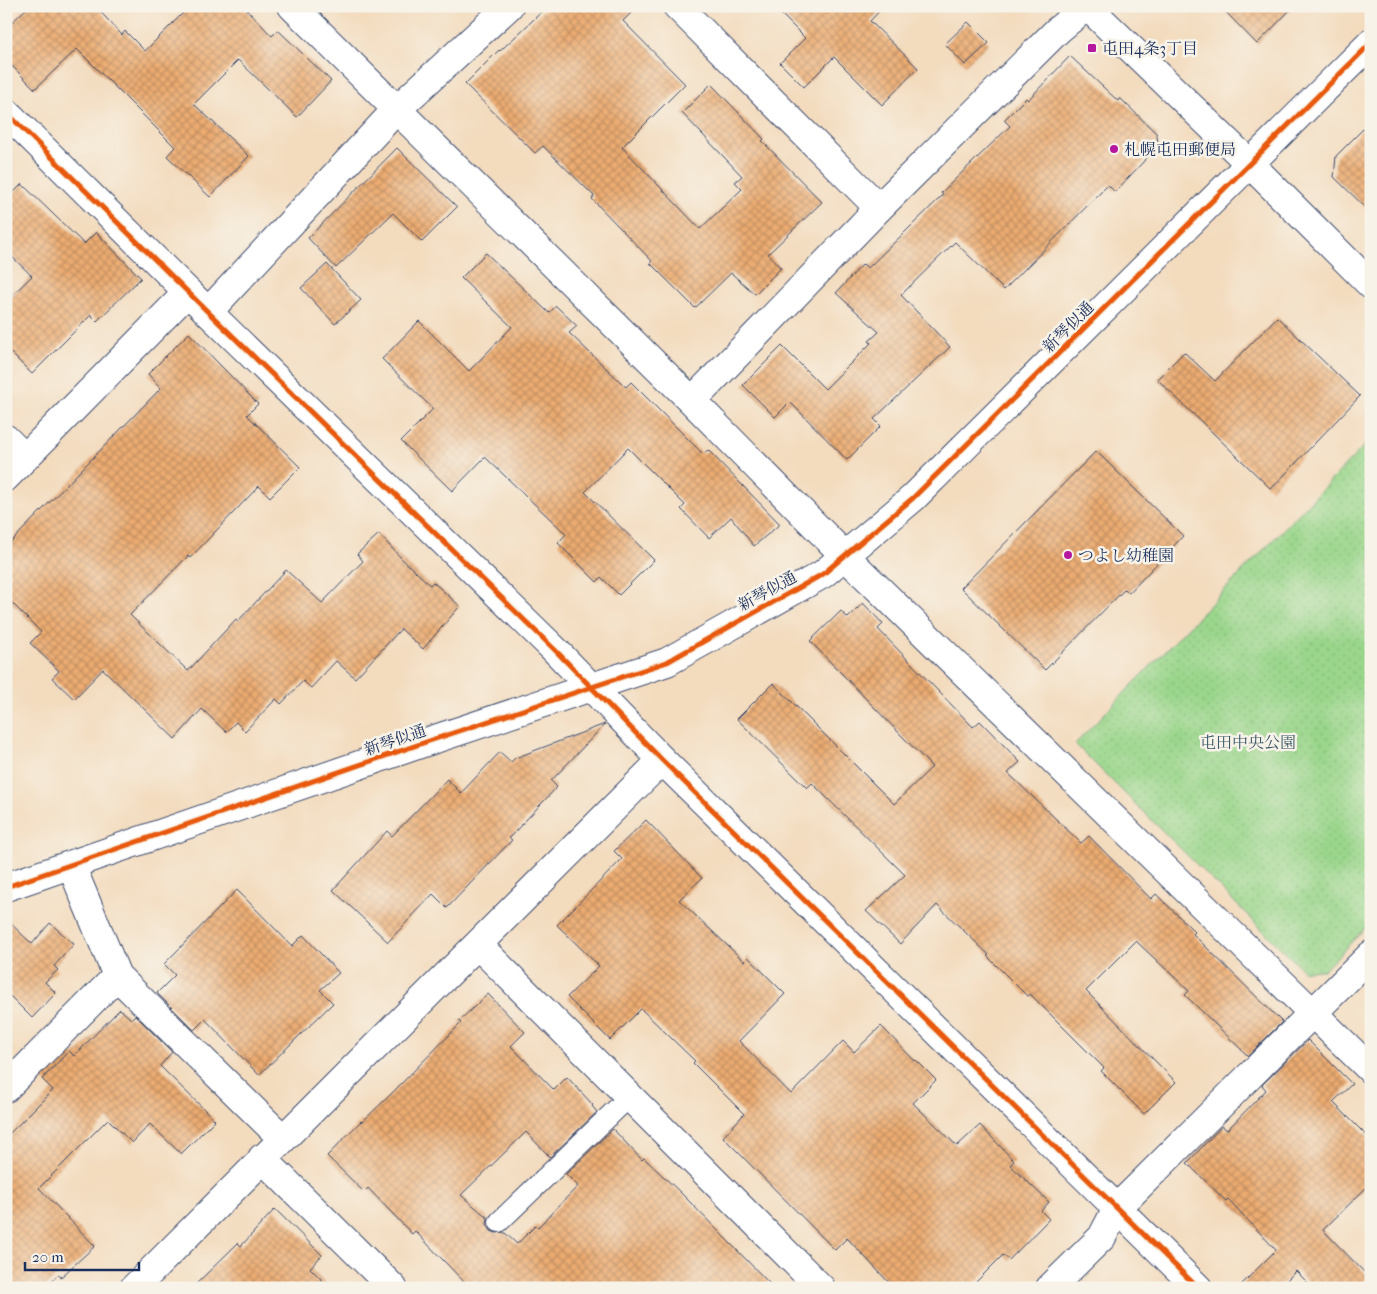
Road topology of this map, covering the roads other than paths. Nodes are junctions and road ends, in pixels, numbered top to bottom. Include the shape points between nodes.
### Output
1 (292, 6) edge
2 (509, 6) edge
3 (677, 6) edge
4 (1087, 6) edge
5 (1371, 43) edge
6 (396, 110) junction
7 (6, 112) edge
8 (1250, 164) junction
9 (879, 208) junction
10 (1371, 285) edge
11 (188, 292) junction
12 (208, 312) junction
13 (692, 401) junction
14 (6, 439) edge
15 (25, 458) junction
16 (6, 477) edge
17 (845, 556) junction
18 (592, 686) junction
19 (662, 760) junction
20 (71, 865) junction
21 (6, 887) edge
22 (478, 946) junction
23 (1371, 955) edge
24 (116, 976) junction
25 (1312, 1012) junction
26 (1371, 1070) edge
27 (6, 1088) edge
28 (630, 1096) junction
29 (282, 1138) junction
30 (262, 1158) junction
31 (1117, 1208) junction
32 (499, 1222) dead end
33 (134, 1288) edge
34 (393, 1288) edge
35 (821, 1288) edge
36 (1050, 1288) edge
37 (1198, 1288) edge

1 - 6 street
2 - 6 street
3 - 9 street
4 - 8 street
4 - 9 street via 1058,30
5 - 8 street, 新琴似通
6 - 12 street
6 - 13 street
7 - 11 street
8 - 10 street
8 - 17 street, 新琴似通 via 913,498
9 - 13 street
11 - 12 street
11 - 15 street
12 - 18 street
13 - 17 street
14 - 15 street
15 - 16 street
17 - 18 street, 新琴似通 via 823,574 667,662
17 - 25 street
18 - 19 street
18 - 20 street, 新琴似通
19 - 22 street
19 - 31 street
20 - 21 street, 新琴似通
20 - 24 street
22 - 28 street
22 - 29 street
23 - 25 street
24 - 27 street
24 - 29 street
25 - 26 street
25 - 31 street
28 - 32 lane
28 - 35 street
29 - 30 street
30 - 33 street
30 - 34 street
31 - 36 street via 1102,1237
31 - 37 street

